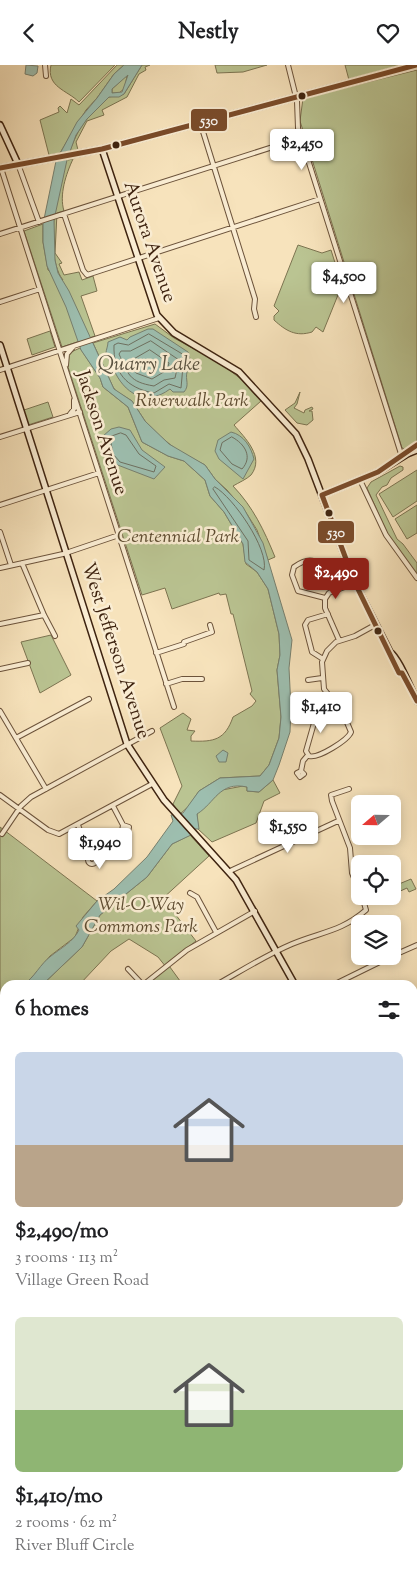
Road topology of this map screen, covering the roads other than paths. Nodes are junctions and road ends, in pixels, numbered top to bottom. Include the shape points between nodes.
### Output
1 (45, 65) edge
2 (288, 65) edge
3 (416, 65) edge
4 (46, 76) dead end
5 (296, 97) junction
6 (200, 122) junction
7 (0, 125) edge
8 (301, 138) junction
9 (102, 149) junction
10 (18, 164) junction
11 (213, 166) junction
12 (0, 168) edge
13 (117, 197) junction
14 (320, 199) junction
15 (64, 214) junction
16 (41, 221) junction
17 (20, 228) junction
18 (233, 228) junction
19 (0, 234) edge
20 (137, 259) junction
21 (40, 289) junction
22 (0, 302) edge
23 (256, 317) dead end
24 (159, 318) junction
25 (0, 345) edge
26 (76, 345) junction
27 (60, 350) junction
28 (7, 367) junction
29 (0, 369) edge
30 (66, 370) junction
31 (74, 395) junction
32 (80, 412) junction
33 (66, 416) junction
34 (27, 428) junction
35 (0, 437) edge
36 (417, 445) edge
37 (417, 450) edge
38 (404, 455) junction
39 (99, 473) junction
40 (360, 480) junction
41 (46, 490) junction
42 (322, 495) junction
43 (0, 505) edge
44 (0, 532) edge
45 (119, 535) junction
46 (66, 553) junction
47 (22, 563) junction
48 (11, 565) junction
49 (0, 568) edge
50 (417, 578) edge
51 (355, 583) junction
52 (332, 591) junction
53 (325, 598) junction
54 (328, 614) junction
55 (44, 615) junction
56 (0, 624) edge
57 (210, 625) dead end
58 (376, 625) junction
59 (55, 636) dead end
60 (340, 640) junction
61 (156, 653) junction
62 (323, 659) junction
63 (28, 663) dead end
64 (0, 669) edge
65 (322, 678) junction
66 (202, 679) dead end
67 (308, 679) dead end
68 (166, 684) junction
69 (415, 693) edge
70 (89, 699) dead end
71 (417, 701) edge
72 (337, 705) junction
73 (174, 707) dead end
74 (0, 711) edge
75 (152, 731) dead end
76 (16, 738) junction
77 (127, 744) junction
78 (308, 755) junction
79 (301, 771) dead end
80 (152, 784) junction
81 (46, 789) junction
82 (349, 789) dead end
83 (0, 795) edge
84 (113, 806) junction
85 (19, 810) junction
86 (289, 816) dead end
87 (338, 821) junction
88 (78, 825) junction
89 (123, 825) dead end
90 (2, 834) dead end
91 (299, 839) junction
92 (90, 856) dead end
93 (351, 859) edge
94 (230, 871) junction
95 (190, 893) dead end
96 (365, 905) edge
97 (255, 911) junction
98 (216, 932) junction
99 (417, 945) edge
100 (277, 952) junction
101 (401, 952) edge
102 (376, 965) edge
103 (128, 969) dead end
104 (138, 980) edge
105 (149, 980) edge
106 (225, 980) edge
107 (292, 980) edge
108 (349, 980) edge

1 - 4 street
2 - 5 street
3 - 5 main road
5 - 6 main road
5 - 8 street via 296,120
6 - 9 main road
6 - 11 street
7 - 10 main road
8 - 11 street
8 - 14 street
9 - 10 main road
9 - 13 main road, Aurora Avenue
10 - 12 main road
10 - 16 street
11 - 13 street
11 - 18 street
12 - 17 street, Jackson Avenue
13 - 15 street
13 - 20 main road, Aurora Avenue
14 - 18 street
14 - 38 street
15 - 16 street
15 - 20 street via 85,275
16 - 17 street
17 - 19 street
17 - 21 street, Jackson Avenue
18 - 20 street
18 - 23 street via 255,299
20 - 24 main road, Aurora Avenue
21 - 22 street
21 - 27 street, Jackson Avenue
24 - 26 street
24 - 42 main road, Aurora Avenue via 174,333 228,364 253,385 296,435
25 - 28 main road, West Jefferson Avenue
26 - 27 street
26 - 30 street via 67,354
27 - 28 street
27 - 30 street, Jackson Avenue
28 - 29 street
28 - 34 main road, West Jefferson Avenue
30 - 31 street, Jackson Avenue
31 - 32 street, Jackson Avenue
31 - 33 street via 74,409
32 - 33 street
32 - 39 street, Jackson Avenue
33 - 34 street
34 - 35 street
34 - 41 main road, West Jefferson Avenue
36 - 38 main road
37 - 38 main road
38 - 40 main road
39 - 41 street
39 - 45 street, Jackson Avenue
40 - 42 main road
40 - 50 street via 386,535
41 - 43 street
41 - 46 main road, West Jefferson Avenue
42 - 51 main road, Aurora Avenue
44 - 48 street
45 - 46 street
45 - 61 street, Jackson Avenue
46 - 47 street
46 - 77 main road, West Jefferson Avenue
47 - 48 street
47 - 55 street
48 - 49 street
51 - 52 street
51 - 58 main road, Aurora Avenue
52 - 53 street
52 - 53 street via 322,567 315,561 296,565 292,575 298,591
53 - 54 street
54 - 60 street
54 - 62 street via 305,625 311,651
55 - 56 street
55 - 59 street
57 - 61 street via 212,632
58 - 60 street
58 - 69 main road, Aurora Avenue
60 - 62 street
61 - 68 street, Jackson Avenue
62 - 65 street
63 - 64 street
65 - 67 street
65 - 72 street via 325,693
66 - 68 street via 182,679
68 - 73 street, Jackson Avenue
69 - 71 main road, Aurora Avenue
70 - 76 street
72 - 78 street via 314,723 306,751
72 - 78 street via 351,729 347,739 316,757
74 - 76 street
75 - 77 street
76 - 81 street
77 - 80 main road, West Jefferson Avenue
77 - 81 street
78 - 79 street
80 - 84 street
80 - 94 main road, West Jefferson Avenue
81 - 85 street via 26,801
82 - 87 street via 331,795
83 - 85 street
84 - 88 street
84 - 89 street
85 - 88 street via 53,833 62,833
85 - 90 street
86 - 91 street
87 - 91 street
87 - 93 street via 350,845
88 - 92 street
91 - 94 street
94 - 97 main road, West Jefferson Avenue
95 - 98 street via 197,897
96 - 100 street via 366,910 354,920
97 - 98 street
97 - 100 main road, West Jefferson Avenue
98 - 105 street via 178,956
99 - 101 street
100 - 106 street
100 - 107 main road, West Jefferson Avenue
102 - 108 street
103 - 104 street

